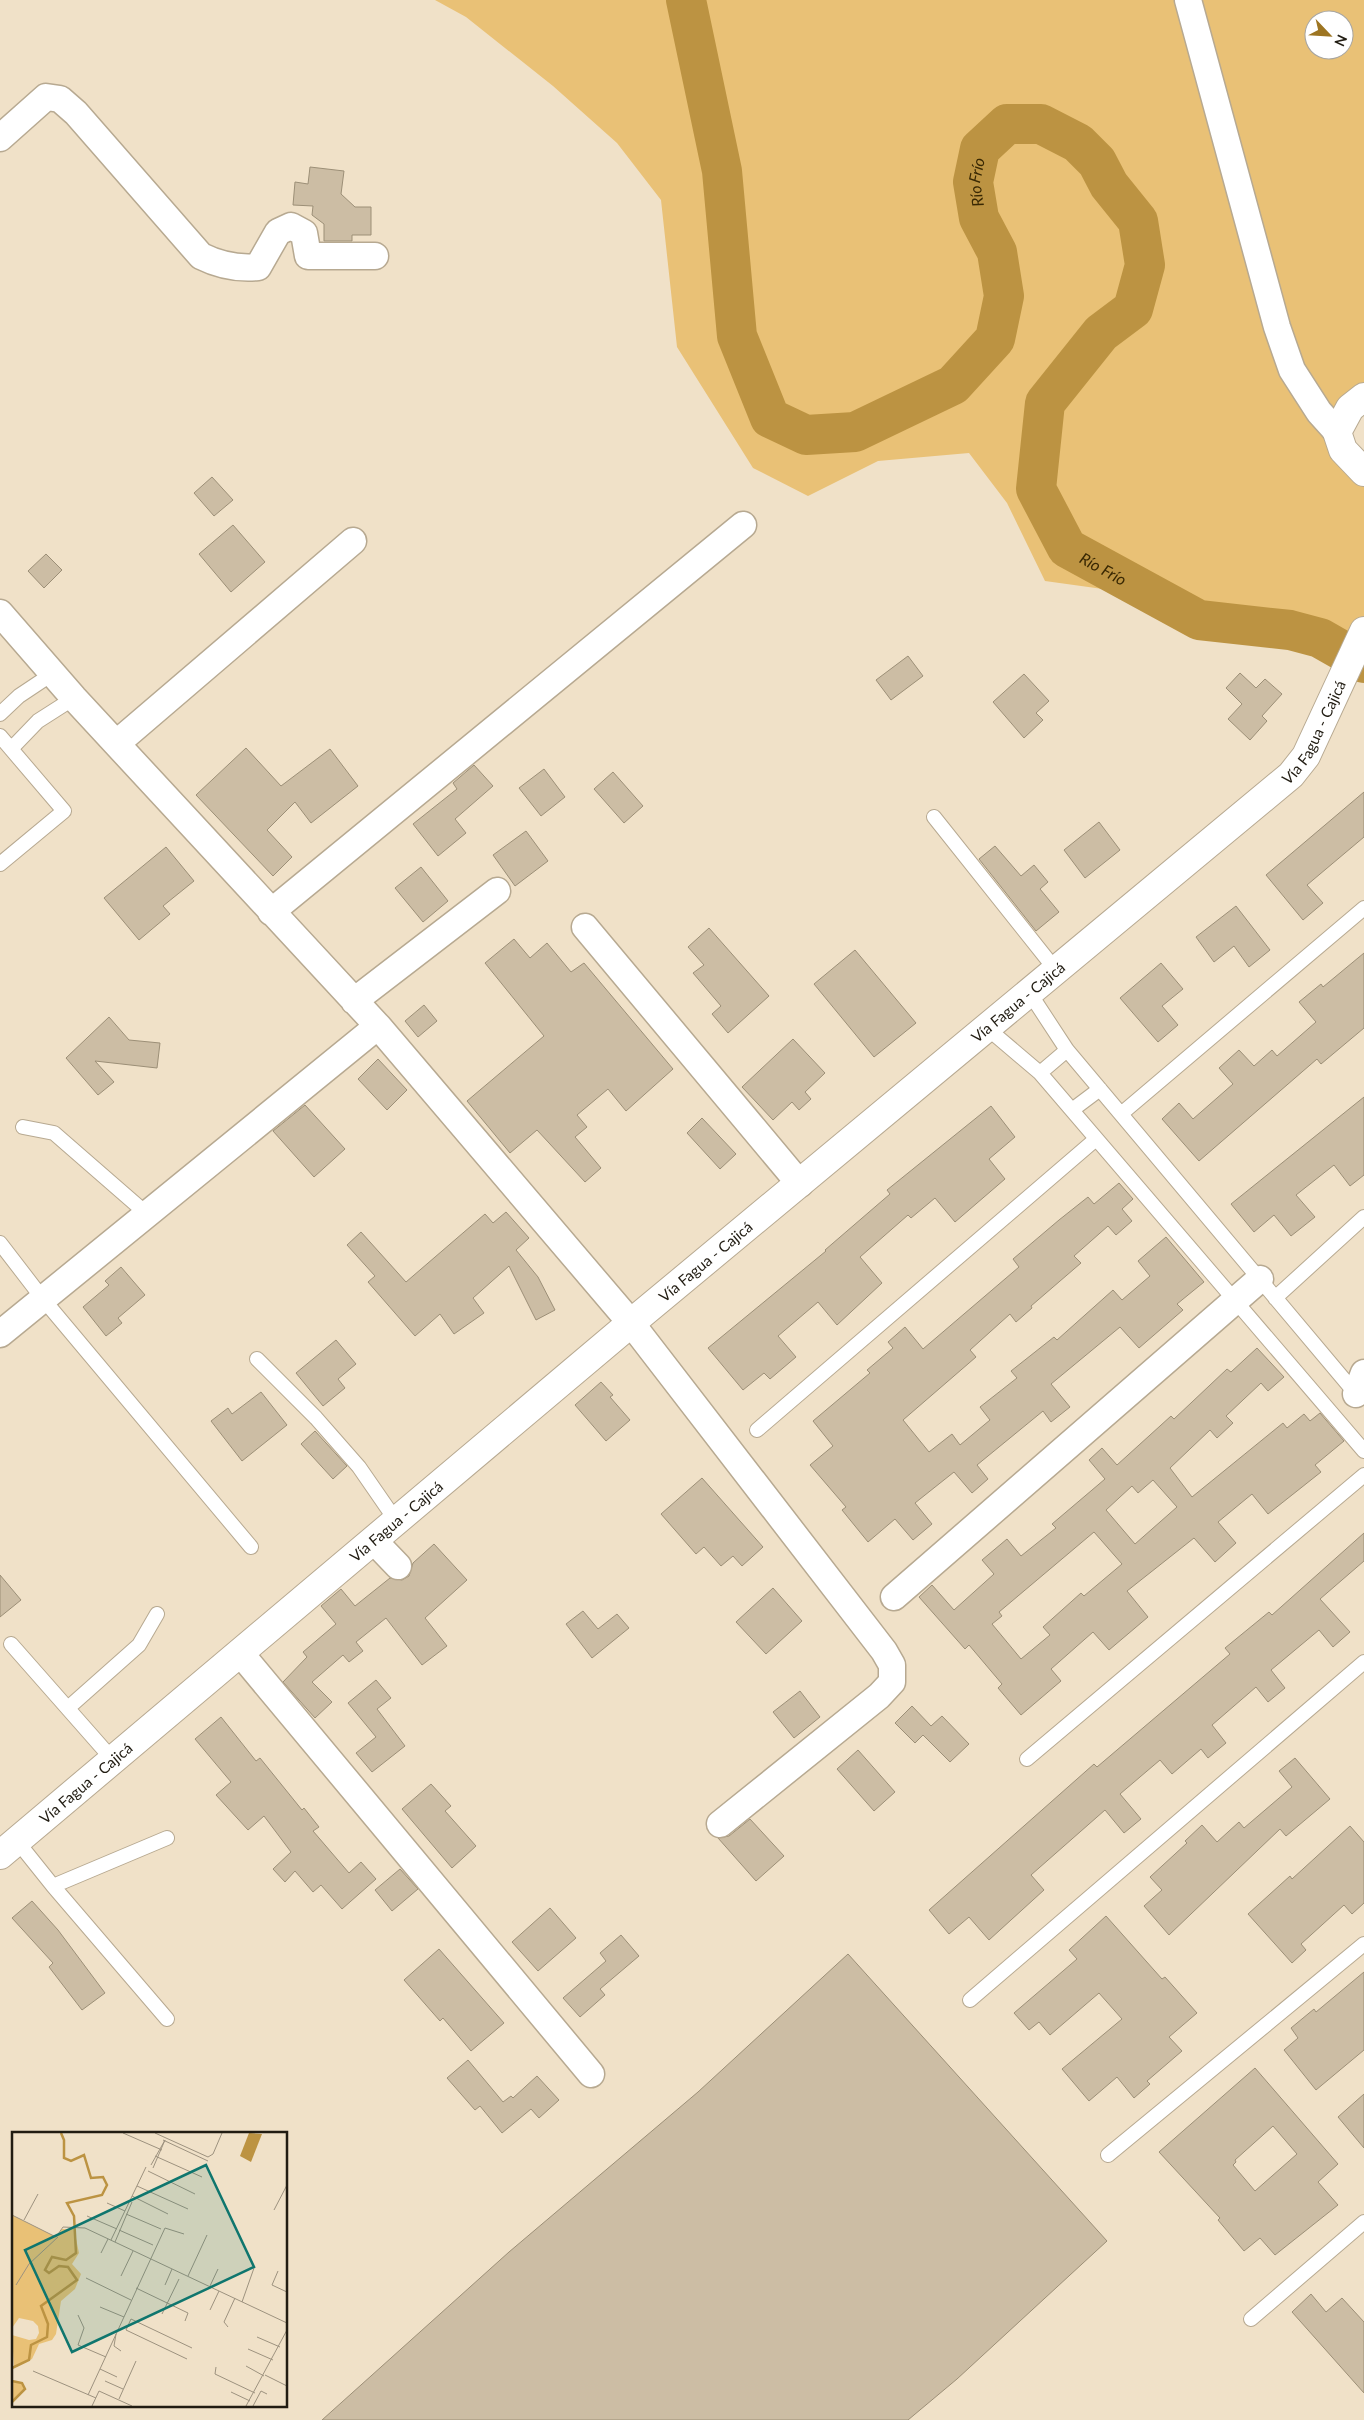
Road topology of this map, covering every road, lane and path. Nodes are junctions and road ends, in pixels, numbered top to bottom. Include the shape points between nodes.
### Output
1 (1188, 0) edge
2 (0, 138) edge
3 (375, 256) dead end
4 (1364, 397) edge
5 (1337, 432) junction
6 (1364, 472) edge
7 (743, 525) dead end
8 (353, 541) dead end
9 (0, 613) edge
10 (1364, 631) edge
11 (52, 674) junction
12 (74, 698) junction
13 (0, 714) edge
14 (0, 736) edge
15 (117, 743) junction
16 (11, 749) junction
17 (934, 817) dead end
18 (0, 864) edge
19 (497, 890) dead end
20 (1364, 908) edge
21 (271, 912) junction
22 (585, 927) dead end
23 (1055, 969) junction
24 (1029, 992) junction
25 (354, 1001) junction
26 (378, 1026) junction
27 (987, 1028) junction
28 (1067, 1050) junction
29 (1040, 1073) junction
30 (1100, 1089) junction
31 (1072, 1110) junction
32 (1121, 1114) junction
33 (23, 1127) dead end
34 (1096, 1139) junction
35 (800, 1184) junction
36 (147, 1214) junction
37 (1364, 1218) edge
38 (0, 1243) edge
39 (1267, 1288) junction
40 (43, 1298) junction
41 (1235, 1301) junction
42 (631, 1323) junction
43 (0, 1334) edge
44 (257, 1359) dead end
45 (1361, 1390) edge
46 (757, 1430) dead end
47 (1364, 1451) edge
48 (1364, 1475) edge
49 (397, 1522) junction
50 (374, 1541) junction
51 (251, 1547) dead end
52 (398, 1566) dead end
53 (894, 1597) dead end
54 (156, 1614) dead end
55 (11, 1644) dead end
56 (241, 1654) junction
57 (1364, 1662) edge
58 (68, 1708) junction
59 (1027, 1760) dead end
60 (114, 1761) junction
61 (720, 1824) dead end
62 (167, 1838) dead end
63 (9, 1848) edge
64 (53, 1886) junction
65 (1364, 1944) edge
66 (970, 2000) dead end
67 (167, 2019) dead end
68 (591, 2074) dead end
69 (1108, 2155) dead end
70 (1364, 2222) edge
71 (1250, 2319) dead end

1 - 5 street via 1277,328 1292,370 1319,412
2 - 3 street via 46,97 60,99 76,113 201,256 243,269 258,267 278,232 291,226 304,233 308,256
4 - 5 street via 1350,408
5 - 6 street via 1343,450
7 - 21 street
8 - 15 street
9 - 11 street
10 - 23 street, Vía Fagua - Cajicá via 1306,756 1291,775
11 - 12 street
11 - 13 lane via 19,696
12 - 15 street
12 - 16 lane via 38,722
14 - 16 lane
15 - 21 street
16 - 18 lane via 64,811
17 - 23 lane
19 - 25 street
20 - 32 lane
21 - 25 street
22 - 35 street
23 - 24 street, Vía Fagua - Cajicá
24 - 27 street, Vía Fagua - Cajicá
24 - 28 lane
25 - 26 street
26 - 36 street
26 - 42 street
27 - 29 lane
27 - 35 street, Vía Fagua - Cajicá
28 - 29 lane
28 - 30 lane
29 - 31 lane
30 - 31 lane
30 - 32 lane
31 - 34 lane
32 - 39 lane
33 - 36 lane via 54,1132
34 - 41 lane
34 - 46 lane
35 - 42 street, Vía Fagua - Cajicá
36 - 40 street
37 - 39 lane
38 - 40 lane
39 - 41 street
39 - 45 lane
40 - 43 street
40 - 51 lane
41 - 47 lane
41 - 53 street
42 - 49 street, Vía Fagua - Cajicá
42 - 61 street via 892,1665 892,1682 879,1696
44 - 49 lane via 359,1467
48 - 59 lane
49 - 50 street, Vía Fagua - Cajicá
50 - 52 street
50 - 56 street, Vía Fagua - Cajicá
54 - 58 lane via 139,1644
55 - 58 lane
56 - 60 street, Vía Fagua - Cajicá
56 - 68 street
57 - 66 lane
58 - 60 lane
60 - 63 street, Vía Fagua - Cajicá
62 - 64 lane
63 - 64 lane
64 - 67 lane
65 - 69 lane
70 - 71 lane

